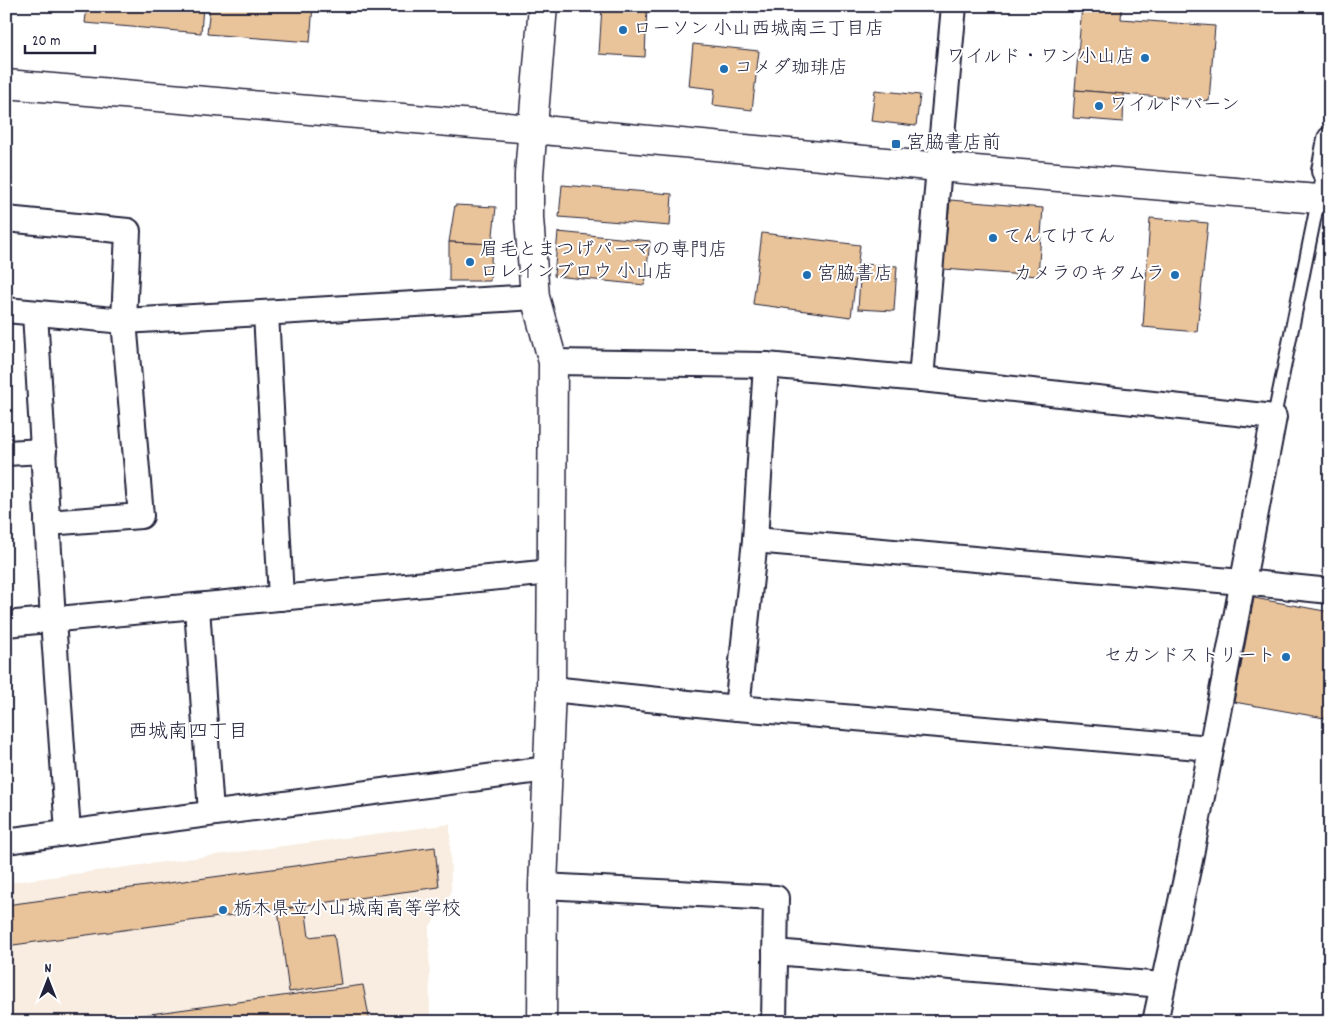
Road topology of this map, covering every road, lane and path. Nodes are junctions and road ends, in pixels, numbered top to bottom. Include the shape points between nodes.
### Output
1 (543, 6) edge
2 (954, 6) edge
3 (6, 84) edge
4 (532, 129) junction
5 (1330, 139) edge
6 (939, 167) junction
7 (1324, 171) joint
8 (1325, 199) edge
9 (6, 219) edge
10 (535, 297) junction
11 (6, 310) edge
12 (266, 312) junction
13 (35, 313) junction
14 (124, 321) junction
15 (553, 362) junction
16 (766, 365) junction
17 (921, 378) junction
18 (1274, 417) junction
19 (44, 451) junction
20 (6, 453) edge
21 (47, 523) junction
22 (755, 540) junction
23 (552, 572) junction
24 (1242, 582) junction
25 (1330, 592) edge
26 (281, 598) junction
27 (197, 606) junction
28 (53, 620) junction
29 (6, 624) edge
30 (551, 689) junction
31 (737, 708) junction
32 (1211, 748) junction
33 (547, 769) junction
34 (211, 813) junction
35 (68, 832) junction
36 (6, 841) edge
37 (544, 886) junction
38 (775, 952) junction
39 (1162, 986) junction
40 (542, 1022) edge
41 (774, 1022) edge
42 (1155, 1022) edge

1 - 4 street
2 - 6 street
3 - 4 street
4 - 6 street
4 - 10 street via 529,218
5 - 7 street
6 - 8 street
6 - 17 street
7 - 8 lane
8 - 18 lane
9 - 14 street via 128,231
10 - 12 street
10 - 15 street
11 - 13 street
12 - 14 street
12 - 26 street
13 - 14 street
13 - 19 street
14 - 21 street via 141,516
15 - 16 street
15 - 23 street
16 - 17 street
16 - 22 street
17 - 18 street
18 - 24 street
19 - 20 street
19 - 21 street
21 - 28 street
22 - 24 street
22 - 31 street
23 - 26 street
23 - 30 street
24 - 25 street
24 - 32 street
26 - 27 street
27 - 28 street
27 - 34 street
28 - 29 street
28 - 35 street
30 - 31 street
30 - 33 street
31 - 32 street
32 - 39 street
33 - 34 street
33 - 37 street
34 - 35 street
35 - 36 street
37 - 38 street via 776,898
37 - 40 street
38 - 39 street
38 - 41 street
39 - 42 street

